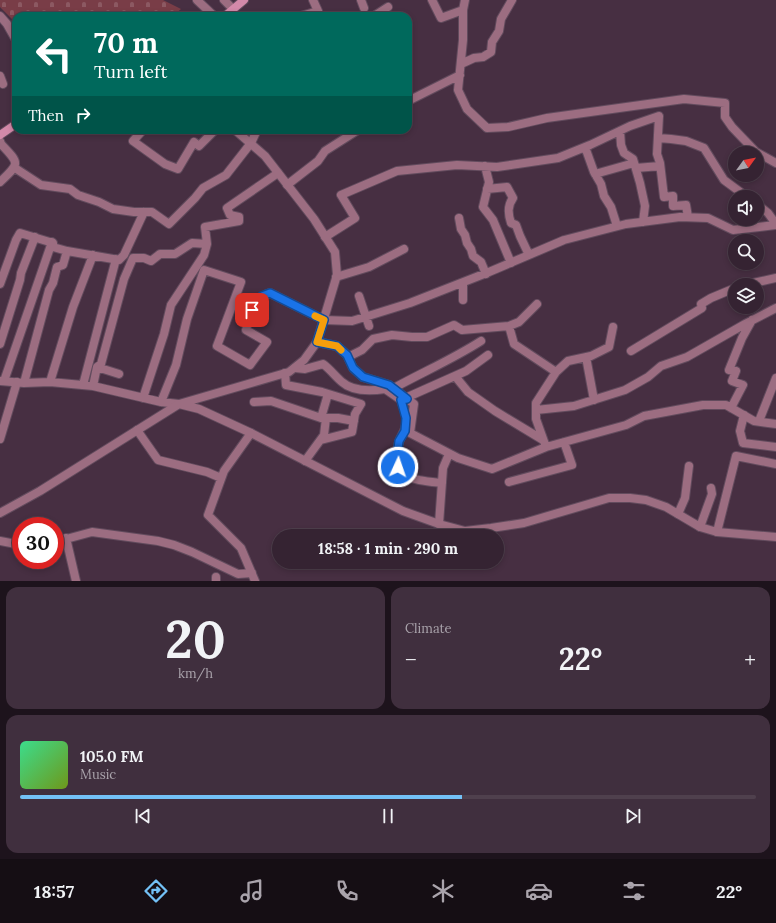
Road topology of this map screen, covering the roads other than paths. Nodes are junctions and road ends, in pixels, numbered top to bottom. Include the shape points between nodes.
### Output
1 (197, 0) edge
2 (224, 0) edge
3 (244, 0) edge
4 (313, 0) edge
5 (432, 0) edge
6 (465, 0) edge
7 (512, 0) edge
8 (388, 8) dead end
9 (234, 9) junction
10 (463, 10) junction
11 (210, 12) edge
12 (230, 12) edge
13 (315, 12) edge
14 (381, 12) edge
15 (0, 16) edge
16 (4, 25) edge
17 (12, 35) edge
18 (461, 64) junction
19 (460, 75) junction
20 (412, 99) edge
21 (12, 127) edge
22 (620, 130) junction
23 (139, 134) edge
24 (211, 134) edge
25 (240, 134) edge
26 (255, 134) edge
27 (352, 134) edge
28 (0, 135) edge
29 (658, 138) junction
30 (0, 141) edge
31 (251, 143) junction
32 (585, 147) junction
33 (776, 163) edge
34 (635, 165) junction
35 (485, 166) junction
36 (660, 166) junction
37 (15, 168) junction
38 (278, 173) junction
39 (4, 174) edge
40 (595, 174) junction
41 (0, 182) edge
42 (287, 185) junction
43 (488, 189) junction
44 (738, 190) edge
45 (764, 210) edge
46 (144, 212) junction
47 (688, 217) junction
48 (459, 218) dead end
49 (643, 222) junction
50 (776, 225) edge
51 (617, 226) junction
52 (35, 237) junction
53 (325, 237) junction
54 (52, 242) junction
55 (207, 244) junction
56 (404, 249) dead end
57 (67, 251) junction
58 (93, 255) junction
59 (529, 255) junction
60 (116, 260) junction
61 (511, 263) junction
62 (486, 274) junction
63 (336, 277) junction
64 (776, 278) edge
65 (764, 281) edge
66 (463, 283) junction
67 (0, 284) edge
68 (728, 291) edge
69 (359, 296) dead end
70 (463, 300) dead end
71 (537, 304) dead end
72 (776, 308) edge
73 (366, 317) junction
74 (324, 320) junction
75 (752, 320) junction
76 (369, 326) dead end
77 (509, 326) junction
78 (613, 327) dead end
79 (481, 341) dead end
80 (317, 342) junction
81 (0, 344) edge
82 (631, 351) dead end
83 (488, 356) dead end
84 (586, 357) junction
85 (348, 358) junction
86 (97, 366) junction
87 (295, 368) junction
88 (556, 372) junction
89 (285, 373) junction
90 (119, 374) dead end
91 (455, 376) junction
92 (776, 378) edge
93 (2, 381) edge
94 (20, 382) junction
95 (50, 382) junction
96 (84, 385) junction
97 (93, 386) junction
98 (394, 388) junction
99 (328, 394) junction
100 (143, 398) junction
101 (404, 400) junction
102 (594, 400) junction
103 (161, 402) junction
104 (254, 402) dead end
105 (179, 404) junction
106 (731, 408) junction
107 (536, 410) junction
108 (744, 415) junction
109 (324, 418) junction
110 (354, 421) junction
111 (759, 421) junction
112 (776, 424) edge
113 (137, 430) junction
114 (251, 433) junction
115 (0, 439) edge
116 (321, 440) junction
117 (564, 442) junction
118 (544, 443) junction
119 (776, 448) edge
120 (449, 454) junction
121 (305, 461) junction
122 (776, 464) edge
123 (689, 466) dead end
124 (221, 478) junction
125 (509, 482) dead end
126 (442, 483) junction
127 (711, 488) dead end
128 (0, 513) edge
129 (678, 514) junction
130 (439, 524) junction
131 (700, 527) junction
132 (717, 532) junction
133 (776, 537) edge
134 (66, 538) joint
135 (0, 541) edge
136 (12, 543) edge
137 (252, 573) junction
138 (76, 581) edge
139 (255, 581) edge

1 - 11 street
2 - 9 street
3 - 9 main road
4 - 13 street via 318,11
5 - 10 street via 441,18
6 - 10 street
7 - 18 street via 501,19 490,52 484,57
8 - 14 street
9 - 12 main road
10 - 18 street
15 - 16 street
16 - 17 street
18 - 19 street
19 - 20 street
19 - 33 street via 458,90 467,109 487,128 508,127 547,118 684,99 726,104 725,117 732,128 756,152
21 - 28 main road
22 - 29 street via 659,116
22 - 32 street
22 - 34 street via 624,153
23 - 24 street via 133,141 164,164 178,169 194,142 199,146
25 - 31 street
26 - 31 street
27 - 42 street via 325,151 318,161
29 - 36 street via 657,154
29 - 44 street via 686,141 704,148 724,180
30 - 37 street via 16,160
31 - 38 street
31 - 46 street via 226,175 203,188 169,224 152,212
32 - 35 street via 558,158 497,167
32 - 40 street
34 - 36 street
34 - 40 street
34 - 49 street via 645,206
35 - 43 street
35 - 53 street via 457,165 397,171 359,187 341,195 355,218
36 - 47 street via 664,197 673,196 672,206 686,205
37 - 39 street
37 - 46 street via 41,185 70,189 78,195 113,209
38 - 42 street
38 - 55 street via 227,208 230,215 239,217 239,221 205,227
39 - 41 street
40 - 51 street
42 - 53 street
43 - 59 street via 507,187 513,198 508,215 511,223 516,225
43 - 61 street via 483,207 493,220
45 - 50 street
46 - 60 street via 124,255
47 - 49 street
47 - 50 street via 708,218 733,230
48 - 62 street via 466,243 473,256 481,262
49 - 51 street
51 - 59 street via 564,240
52 - 54 street
52 - 67 street via 20,233
52 - 81 street via 21,273
53 - 63 street via 335,252
54 - 57 street via 53,247
54 - 93 street
55 - 86 street via 192,243 175,254 160,254 151,261 133,258 124,279 101,364
55 - 100 street via 204,255 171,306
56 - 63 street via 369,267
57 - 58 street
57 - 94 street via 63,265 58,267 49,290
58 - 60 street
58 - 95 street via 73,307
59 - 61 street
60 - 96 street
61 - 62 street
62 - 66 street
63 - 74 street
64 - 65 street
66 - 70 street
66 - 73 street
68 - 82 street via 701,304 702,308
69 - 73 street
71 - 77 street via 519,322
72 - 75 street
73 - 74 street via 352,321
73 - 76 street
74 - 80 street
74 - 103 street via 270,293 262,296 252,310 246,330 267,342 250,365 217,346 241,282 204,270 187,319 176,365
75 - 102 street via 687,357 661,366 625,390
75 - 106 street via 729,370 736,371 732,381 743,385
77 - 85 street via 462,330 454,325 427,337 392,335 373,338 362,350
77 - 88 street via 514,344
78 - 84 street via 609,347
79 - 98 street
80 - 85 street via 337,346
80 - 87 street
83 - 91 street
84 - 88 street via 568,361
84 - 102 street
85 - 98 street via 353,368 363,377
86 - 90 street
86 - 97 street
87 - 89 street
87 - 101 street via 304,369 323,364 343,383 371,391 385,389
88 - 107 street via 536,403
89 - 99 street via 286,386
89 - 105 street
91 - 101 street
91 - 118 street via 468,392
92 - 111 street
93 - 94 street
94 - 95 street
94 - 115 street
95 - 96 street
96 - 97 street
97 - 100 street
98 - 101 street
99 - 109 street
99 - 110 street via 361,404
100 - 103 street
101 - 120 street via 414,404 410,432
101 - 126 street via 405,431 399,441 398,467 405,476
102 - 107 street via 574,406
103 - 105 street
104 - 109 street via 271,401
105 - 113 street
105 - 114 street via 199,409
106 - 108 street
106 - 117 street via 726,405 703,405 644,416 626,425
107 - 118 street via 536,419
108 - 111 street
108 - 119 street via 740,431 743,442
109 - 110 street
109 - 116 street via 324,435
110 - 116 street via 352,432
111 - 112 street
113 - 124 street via 158,460
113 - 128 street
114 - 121 street
114 - 124 street
116 - 121 street
117 - 118 street
117 - 125 street via 572,465
118 - 120 street via 492,469
120 - 126 street via 443,468
121 - 130 street via 403,511
122 - 132 street via 736,456
123 - 129 street via 685,498
124 - 137 street via 208,515 241,548
126 - 130 street
127 - 131 street via 712,494
129 - 130 street via 646,500 609,498 524,523 465,531
129 - 131 street
131 - 132 street
132 - 133 street
134 - 137 street via 92,532 158,541 174,545 238,574
134 - 138 street
135 - 136 street
137 - 139 street

